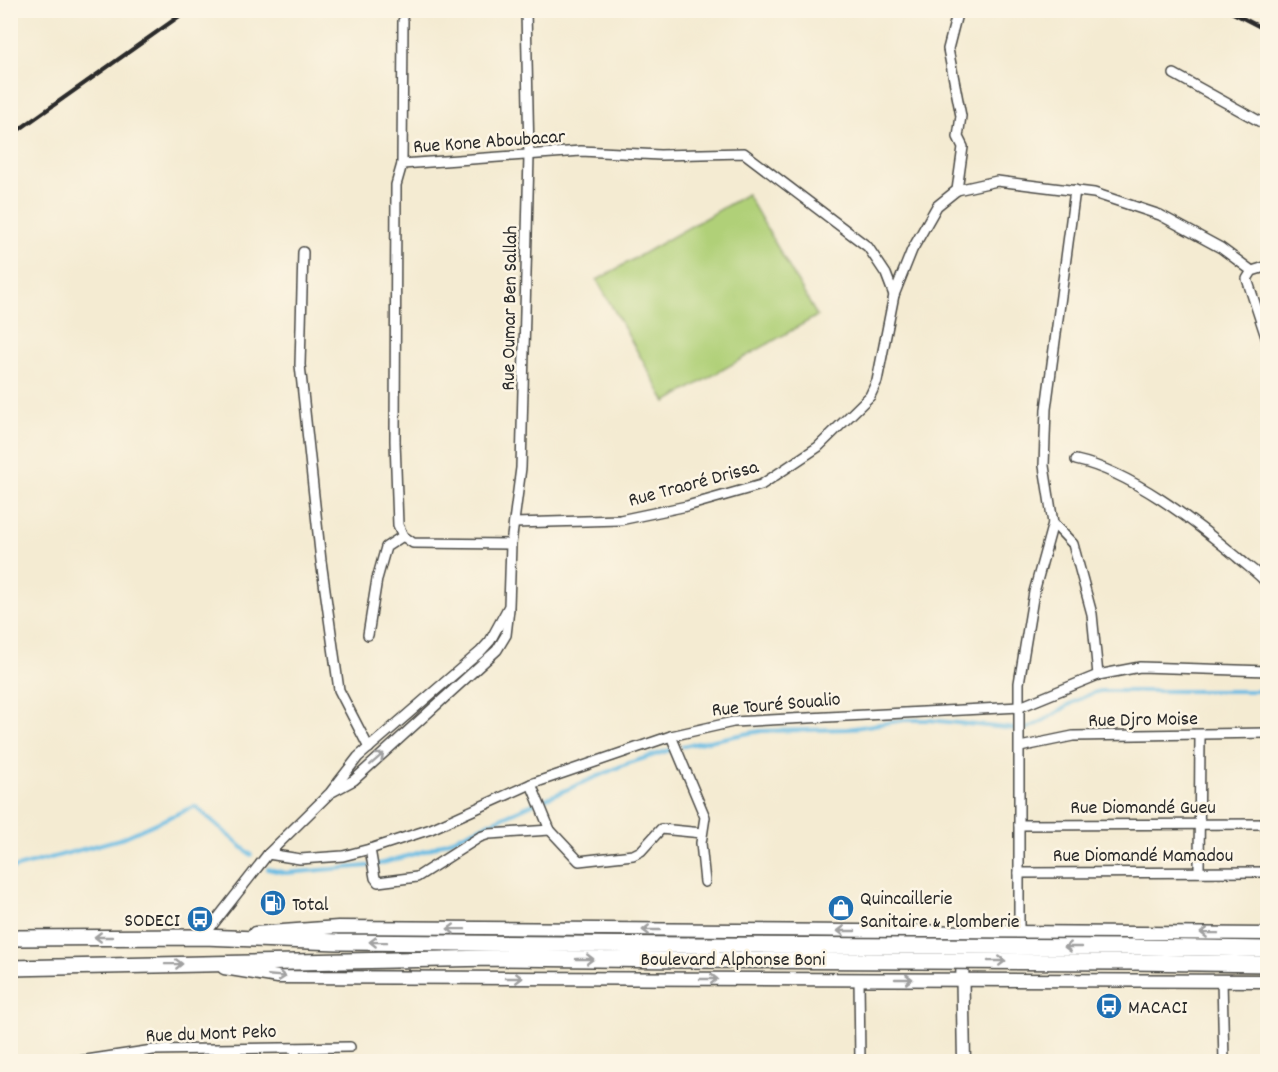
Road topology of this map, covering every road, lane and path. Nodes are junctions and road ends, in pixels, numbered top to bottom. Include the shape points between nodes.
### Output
1 (526, 10) edge
2 (958, 10) edge
3 (403, 21) dead end
4 (1174, 74) dead end
5 (1268, 126) edge
6 (529, 156) junction
7 (402, 164) junction
8 (957, 190) junction
9 (1075, 190) junction
10 (303, 252) dead end
11 (1268, 266) edge
12 (1252, 271) junction
13 (894, 295) junction
14 (1268, 343) edge
15 (1076, 460) dead end
16 (514, 523) junction
17 (1053, 523) junction
18 (403, 536) junction
19 (511, 544) junction
20 (1268, 585) edge
21 (509, 606) junction
22 (368, 635) dead end
23 (1268, 671) edge
24 (1098, 675) junction
25 (1020, 707) junction
26 (1268, 733) edge
27 (1200, 735) junction
28 (671, 736) junction
29 (369, 747) junction
30 (1020, 747) junction
31 (531, 784) junction
32 (330, 793) junction
33 (1200, 824) junction
34 (1268, 824) edge
35 (1019, 825) junction
36 (550, 830) junction
37 (702, 833) junction
38 (370, 849) junction
39 (268, 854) junction
40 (1199, 872) junction
41 (1268, 872) edge
42 (1018, 873) junction
43 (705, 882) dead end
44 (961, 931) junction
45 (1019, 931) junction
46 (1268, 934) edge
47 (203, 937) junction
48 (10, 938) edge
49 (1268, 949) edge
50 (688, 952) junction
51 (1132, 955) junction
52 (199, 964) junction
53 (1268, 964) edge
54 (10, 968) edge
55 (859, 979) junction
56 (962, 980) junction
57 (1222, 981) junction
58 (1268, 981) edge
59 (350, 1047) dead end
60 (295, 1048) junction
61 (153, 1050) junction
62 (73, 1062) edge
63 (153, 1062) edge
64 (296, 1062) edge
65 (860, 1062) edge
66 (964, 1062) edge
67 (1224, 1062) edge

1 - 6 street, Rue Oumar Ben Sallah
2 - 8 street via 948,49 961,116 958,137 963,147
3 - 7 street
4 - 5 street
6 - 7 street, Rue Kone Aboubacar
6 - 13 street, Rue Kone Aboubacar via 581,151 660,155 744,153 868,247
6 - 16 street, Rue Oumar Ben Sallah via 521,468
7 - 18 street, Rue Kone Aboubacar via 396,185 395,441 398,525
8 - 9 street via 997,181
8 - 13 street, Rue Traoré Drissa via 937,206 912,250
9 - 12 street via 1160,216 1221,248
9 - 17 street via 1046,409 1044,466
10 - 29 street via 300,365 321,561 339,690
11 - 12 street
12 - 14 street via 1248,287
13 - 16 street, Rue Traoré Drissa via 877,381 870,396 818,447 776,478 687,506 620,520
15 - 20 street via 1143,489 1217,540
16 - 19 street, Rue Oumar Ben Sallah
17 - 24 street via 1073,544 1092,614
17 - 25 street via 1034,592 1019,683
18 - 19 street via 413,543
18 - 22 street via 386,547
19 - 21 street, Rue Oumar Ben Sallah
21 - 29 street, Rue Oumar Ben Sallah via 480,652
32 -> 21 street, Rue Oumar Ben Sallah via 354,780 487,661 506,635
23 - 24 street, Rue Touré Soualio via 1140,667
24 - 25 street, Rue Touré Soualio
25 - 28 street, Rue Touré Soualio via 766,719
25 - 30 street
26 - 27 street, Rue Djro Moise
27 - 30 street, Rue Djro Moise via 1073,736
27 - 33 street
28 - 31 street, Rue Touré Soualio
28 - 37 street via 705,817
29 - 32 street, Rue Oumar Ben Sallah
30 - 35 street
31 - 36 street
31 - 38 street, Rue Touré Soualio via 431,829
32 - 39 street, Rue Oumar Ben Sallah
33 - 34 street, Rue Diomandé Gueu
33 - 35 street, Rue Diomandé Gueu
33 - 40 street
35 - 42 street
36 - 37 street via 579,861 586,862 633,855 661,829
36 - 38 street via 480,837 410,880 378,882
37 - 43 street
38 - 39 street, Rue Touré Soualio via 343,856 300,859
39 - 47 street, Rue Oumar Ben Sallah
40 - 41 street, Rue Diomandé Mamadou
40 - 42 street, Rue Diomandé Mamadou
42 - 45 street
44 - 45 street, Boulevard Alphonse Boni
44 -> 47 street, Boulevard Alphonse Boni via 338,927
44 - 56 street
46 -> 45 street, Boulevard Alphonse Boni
47 -> 48 main road, Boulevard Alphonse Boni
50 -> 47 main road, Boulevard Alphonse Boni
49 - 51 main road, Boulevard Alphonse Boni
50 - 51 main road, Boulevard Alphonse Boni, bridge
52 -> 50 main road, Boulevard Alphonse Boni
51 - 53 main road, Boulevard Alphonse Boni
54 -> 52 main road, Boulevard Alphonse Boni
52 -> 55 street, Boulevard Alphonse Boni via 278,977
55 -> 56 street, Boulevard Alphonse Boni
55 - 65 street
56 - 57 street, Boulevard Alphonse Boni
56 - 66 street
57 - 58 street, Boulevard Alphonse Boni
57 - 67 street
59 - 60 street, Rue du Mont Peko
60 - 61 street, Rue du Mont Peko
60 - 64 street
61 - 62 street, Rue du Mont Peko
61 - 63 street

